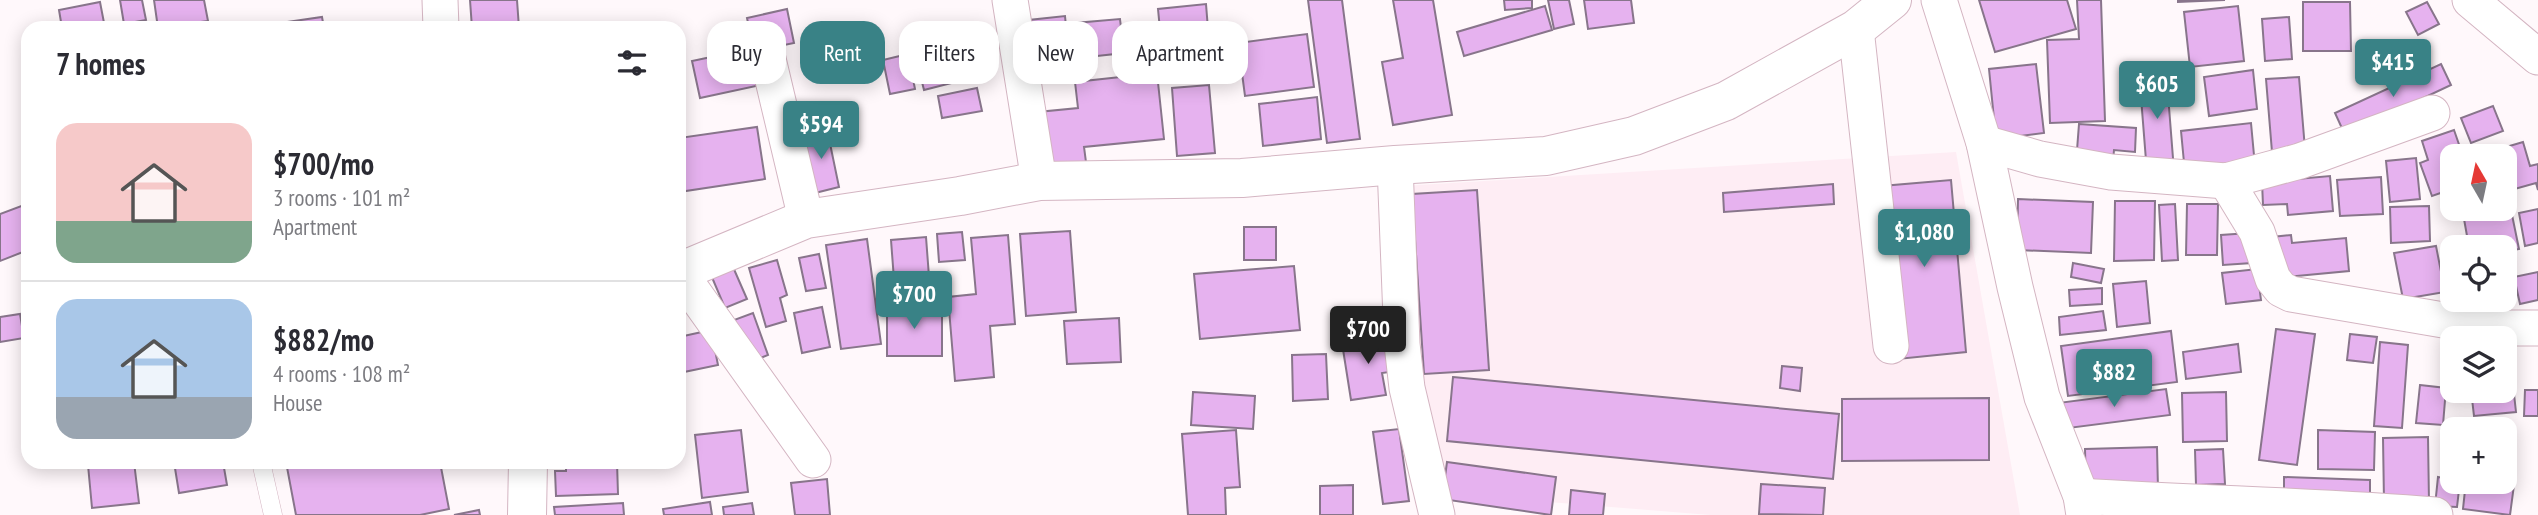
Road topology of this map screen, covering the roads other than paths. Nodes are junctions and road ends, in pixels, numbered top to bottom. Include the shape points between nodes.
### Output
1 (440, 0) edge
2 (1010, 0) edge
3 (1892, 0) edge
4 (1939, 0) edge
5 (2470, 0) edge
6 (441, 21) edge
7 (1856, 29) junction
8 (2538, 57) edge
9 (774, 84) edge
10 (2432, 113) dead end
11 (1984, 143) junction
12 (1395, 165) junction
13 (1038, 180) junction
14 (2226, 181) junction
15 (806, 219) junction
16 (686, 269) edge
17 (686, 282) edge
18 (2538, 328) edge
19 (1891, 346) dead end
20 (813, 460) dead end
21 (263, 469) edge
22 (528, 469) edge
23 (2083, 506) edge
24 (274, 515) edge
25 (527, 515) edge
26 (1437, 515) edge
27 (2435, 515) edge

1 - 6 street
2 - 13 street
3 - 7 street
4 - 11 street
5 - 8 street
7 - 12 street via 1726,102 1634,136 1546,156
7 - 19 street
9 - 15 street
10 - 14 street via 2300,161
11 - 14 street via 2112,172
11 - 23 street via 2042,397
12 - 13 street via 1242,178
12 - 26 street via 1407,388
13 - 15 street
14 - 18 street via 2257,232 2273,279 2291,294 2490,328
15 - 16 street
17 - 20 street
21 - 24 lane
22 - 25 street
23 - 27 street via 2183,503

